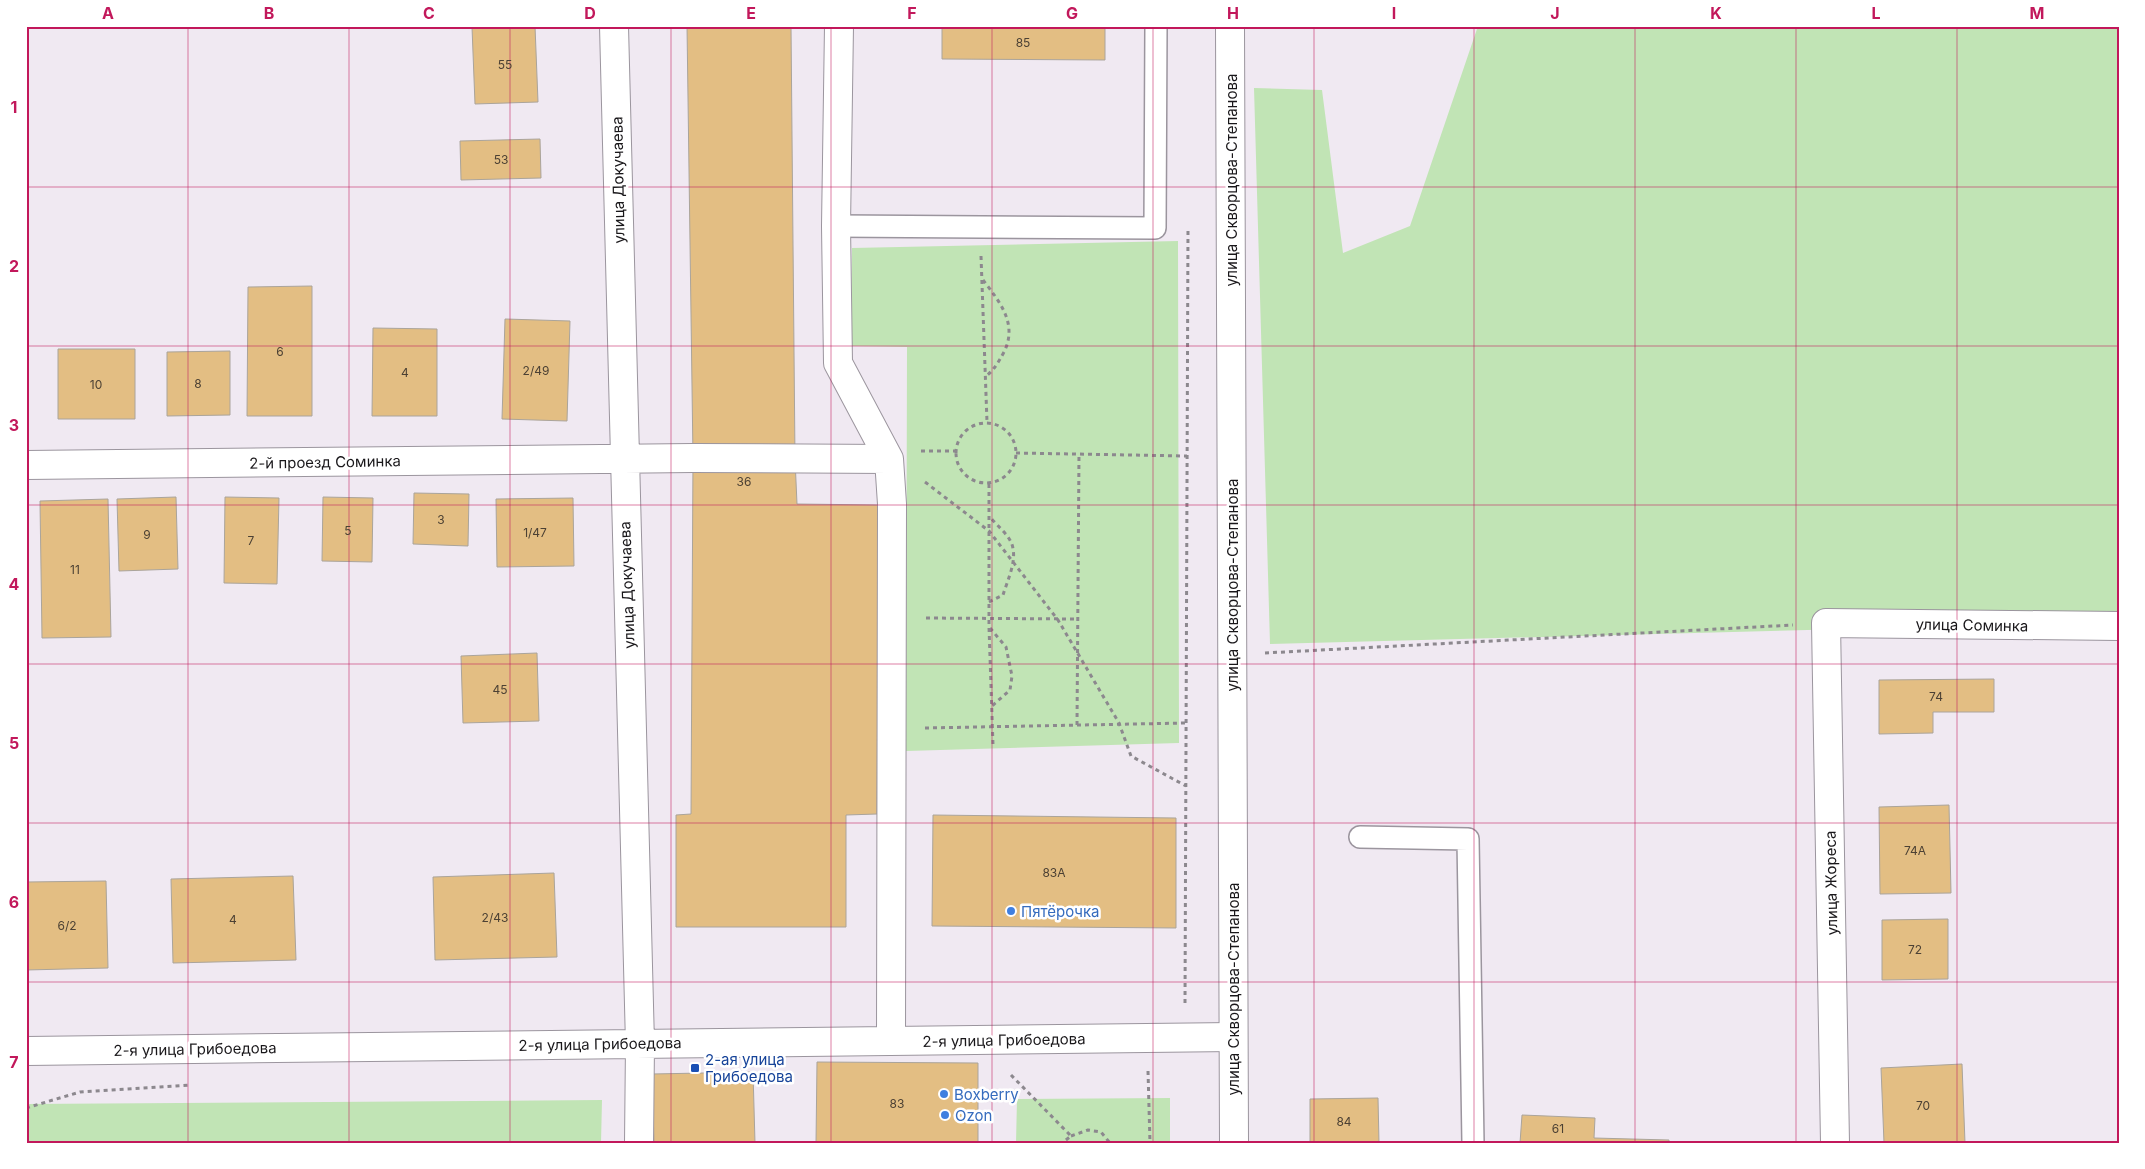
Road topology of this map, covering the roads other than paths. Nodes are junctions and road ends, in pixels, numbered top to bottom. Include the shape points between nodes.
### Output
1 (614, 26) edge
2 (839, 26) edge
3 (1156, 26) edge
4 (1230, 26) edge
5 (836, 226) junction
6 (624, 459) junction
7 (889, 459) junction
8 (26, 465) edge
9 (1826, 623) joint
10 (2119, 626) edge
11 (1360, 837) dead end
12 (1233, 1037) junction
13 (891, 1041) junction
14 (640, 1044) junction
15 (26, 1051) edge
16 (640, 1143) edge
17 (1234, 1143) edge
18 (1473, 1143) edge
19 (1835, 1143) edge

1 - 6 street, улица Докучаева
2 - 5 street
3 - 5 lane via 1155,228
4 - 12 street, улица Скворцова-Степанова
5 - 7 street via 838,362
6 - 7 street, 2-й проезд Соминка
6 - 8 street, 2-й проезд Соминка
6 - 14 street, улица Докучаева
7 - 13 street via 892,504
9 - 10 street, улица Соминка
9 - 19 street, улица Жореса
11 - 18 lane via 1468,839
12 - 13 street, 2-я улица Грибоедова
12 - 17 street, улица Скворцова-Степанова
13 - 14 street, 2-я улица Грибоедова
14 - 15 street, 2-я улица Грибоедова
14 - 16 street, улица Докучаева

